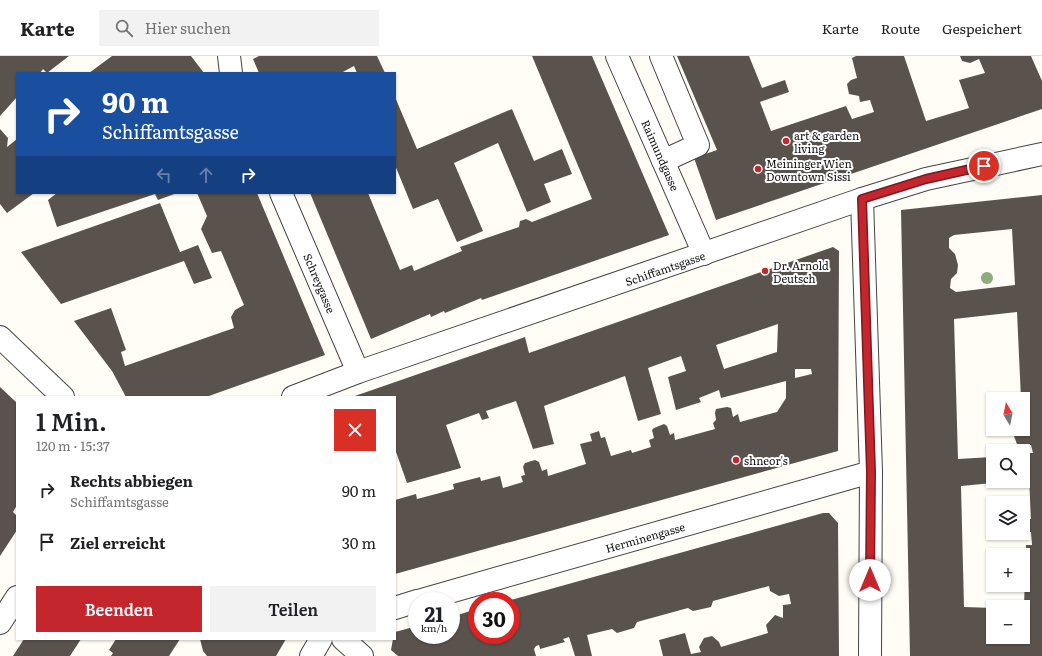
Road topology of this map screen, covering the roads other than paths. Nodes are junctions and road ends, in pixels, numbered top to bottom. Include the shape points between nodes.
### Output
1 (229, 56) edge
2 (617, 56) edge
3 (661, 56) edge
4 (231, 72) edge
5 (1042, 154) edge
6 (663, 161) junction
7 (281, 194) edge
8 (862, 199) junction
9 (704, 254) junction
10 (0, 337) edge
11 (358, 372) junction
12 (61, 396) edge
13 (296, 396) edge
14 (871, 472) junction
15 (450, 592) edge
16 (16, 599) edge
17 (408, 604) edge
18 (396, 608) edge
19 (0, 623) edge
20 (320, 640) edge
21 (344, 640) edge
22 (311, 656) edge
23 (362, 656) edge
24 (870, 656) edge

1 - 4 street
2 - 6 street, Raimundgasse
3 - 6 street via 698,144
5 - 8 street, Schiffamtsgasse via 926,179
6 - 9 street, Raimundgasse
7 - 11 street, Schreygasse
8 - 9 street, Schiffamtsgasse
8 - 14 street
9 - 11 street, Schiffamtsgasse
10 - 12 street
11 - 13 street, Schiffamtsgasse
14 - 15 street, Herminengasse
14 - 24 street
16 - 19 street
17 - 18 street, Herminengasse
20 - 22 street
21 - 23 street

